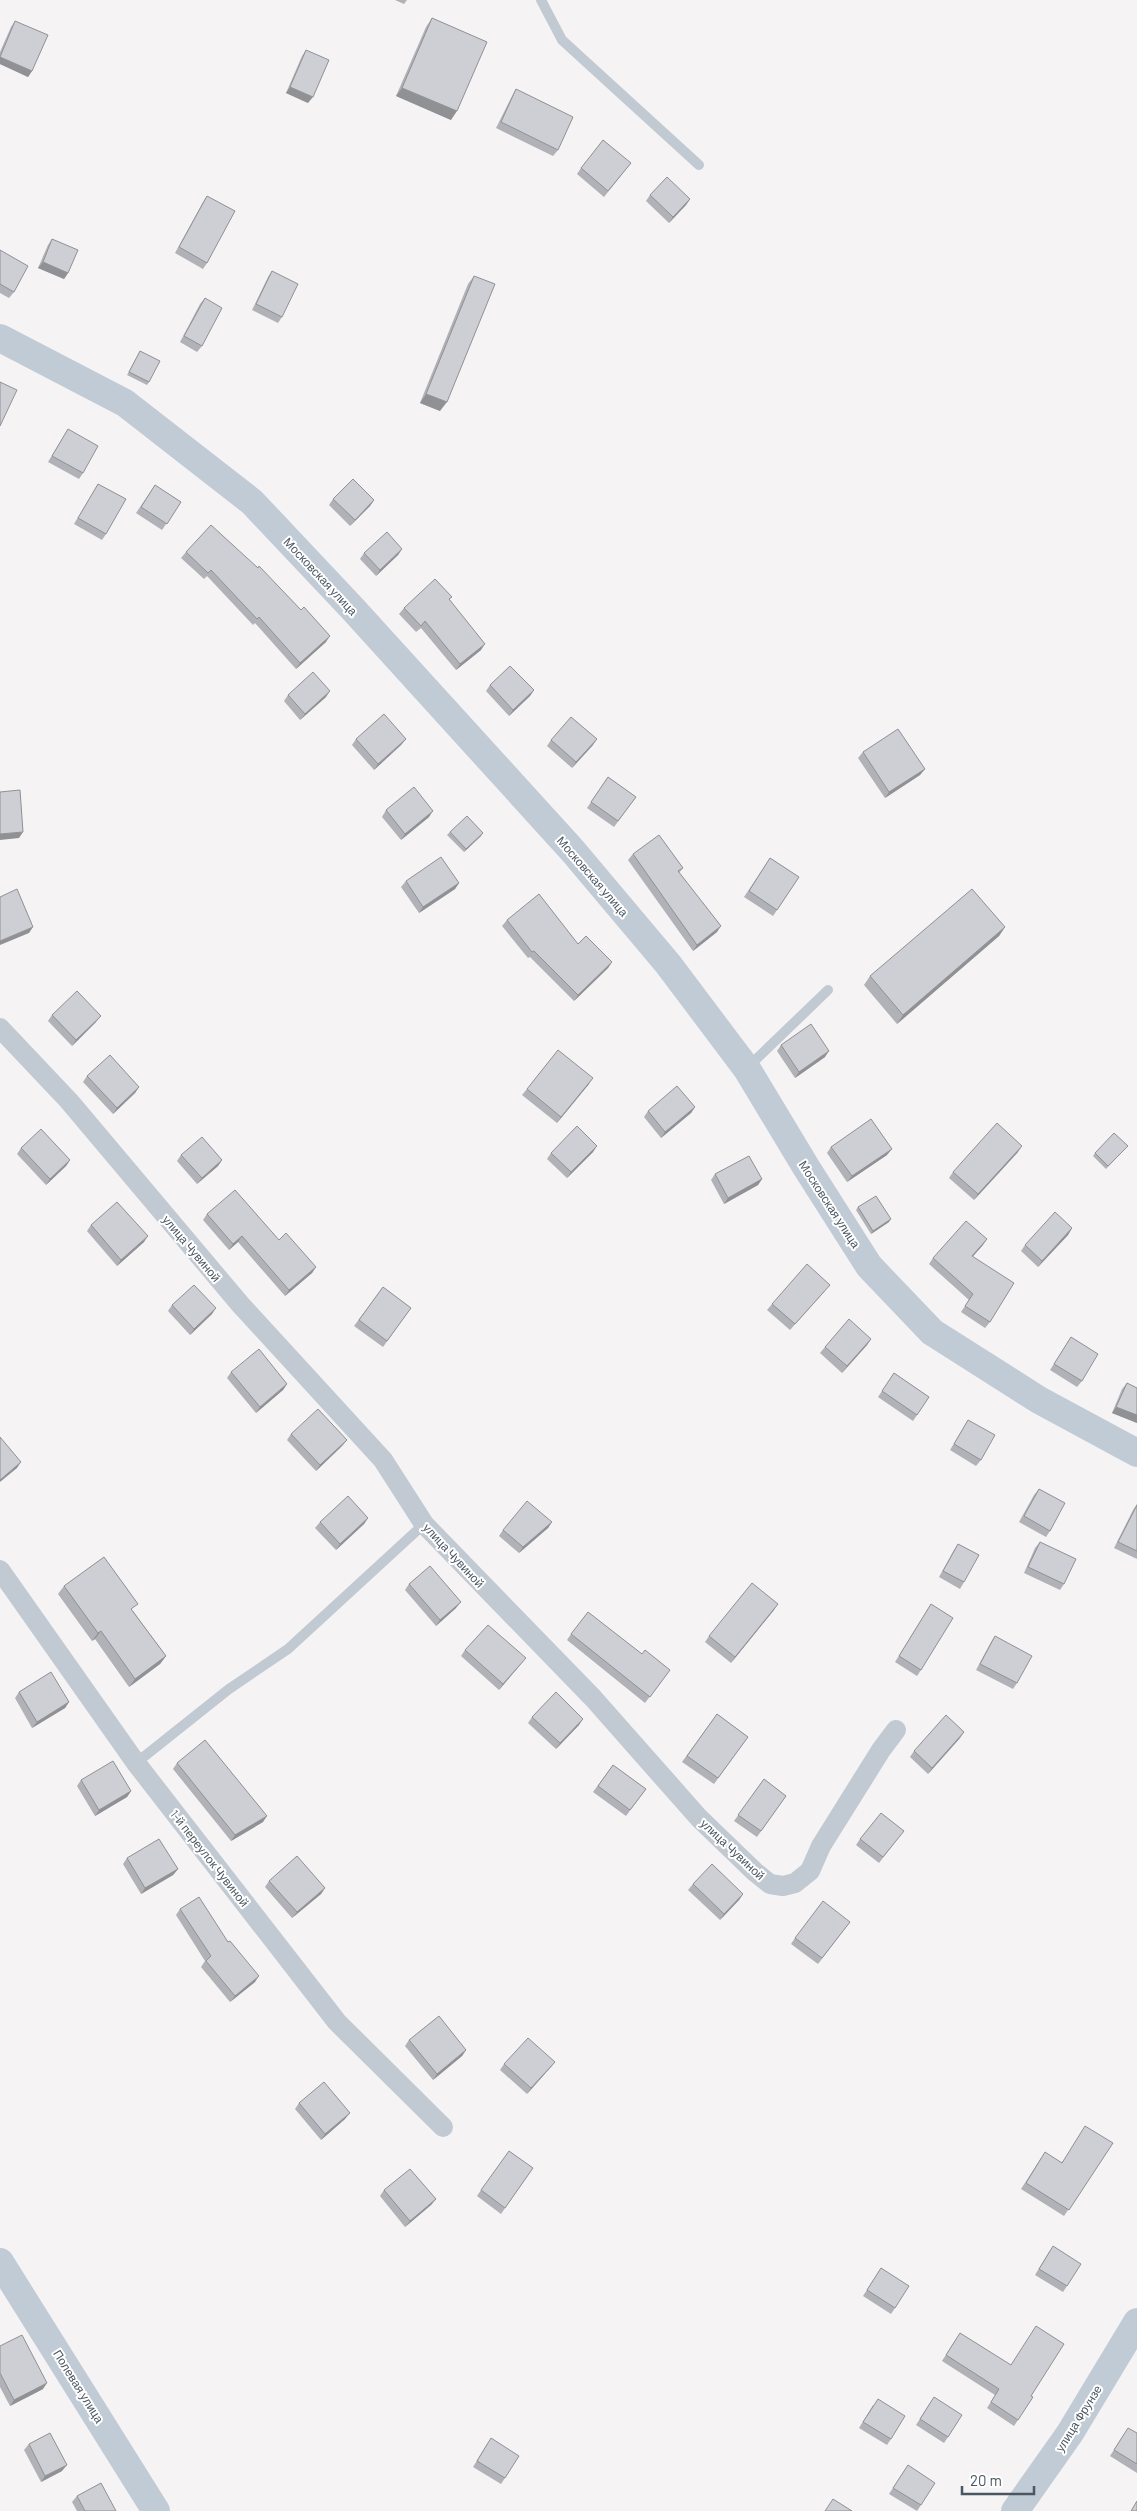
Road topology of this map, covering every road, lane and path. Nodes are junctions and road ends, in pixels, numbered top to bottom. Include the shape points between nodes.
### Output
1 (541, 0) edge
2 (699, 165) dead end
3 (0, 338) edge
4 (828, 990) dead end
5 (0, 1028) edge
6 (746, 1069) junction
7 (1137, 1453) edge
8 (424, 1524) junction
9 (0, 1570) edge
10 (896, 1730) dead end
11 (136, 1763) junction
12 (443, 2127) dead end
13 (0, 2262) edge
14 (1137, 2322) edge
15 (156, 2511) edge
16 (1015, 2511) edge

1 - 2 lane via 562,40
3 - 6 street, Московская улица via 125,403 252,502 572,850 668,964
4 - 6 lane
5 - 8 street, улица Чувиной via 69,1101 240,1304 382,1460
6 - 7 street, Московская улица via 869,1266 932,1332 1039,1400
8 - 10 street, улица Чувиной via 593,1698 699,1818 770,1884 783,1886 795,1883 810,1871 821,1846
8 - 11 lane via 288,1649 229,1689
9 - 11 street, 1-й переулок Чувиной
11 - 12 street, 1-й переулок Чувиной via 338,2022
13 - 15 street, Полевая улица
14 - 16 street, улица Фрунзе via 1070,2432

